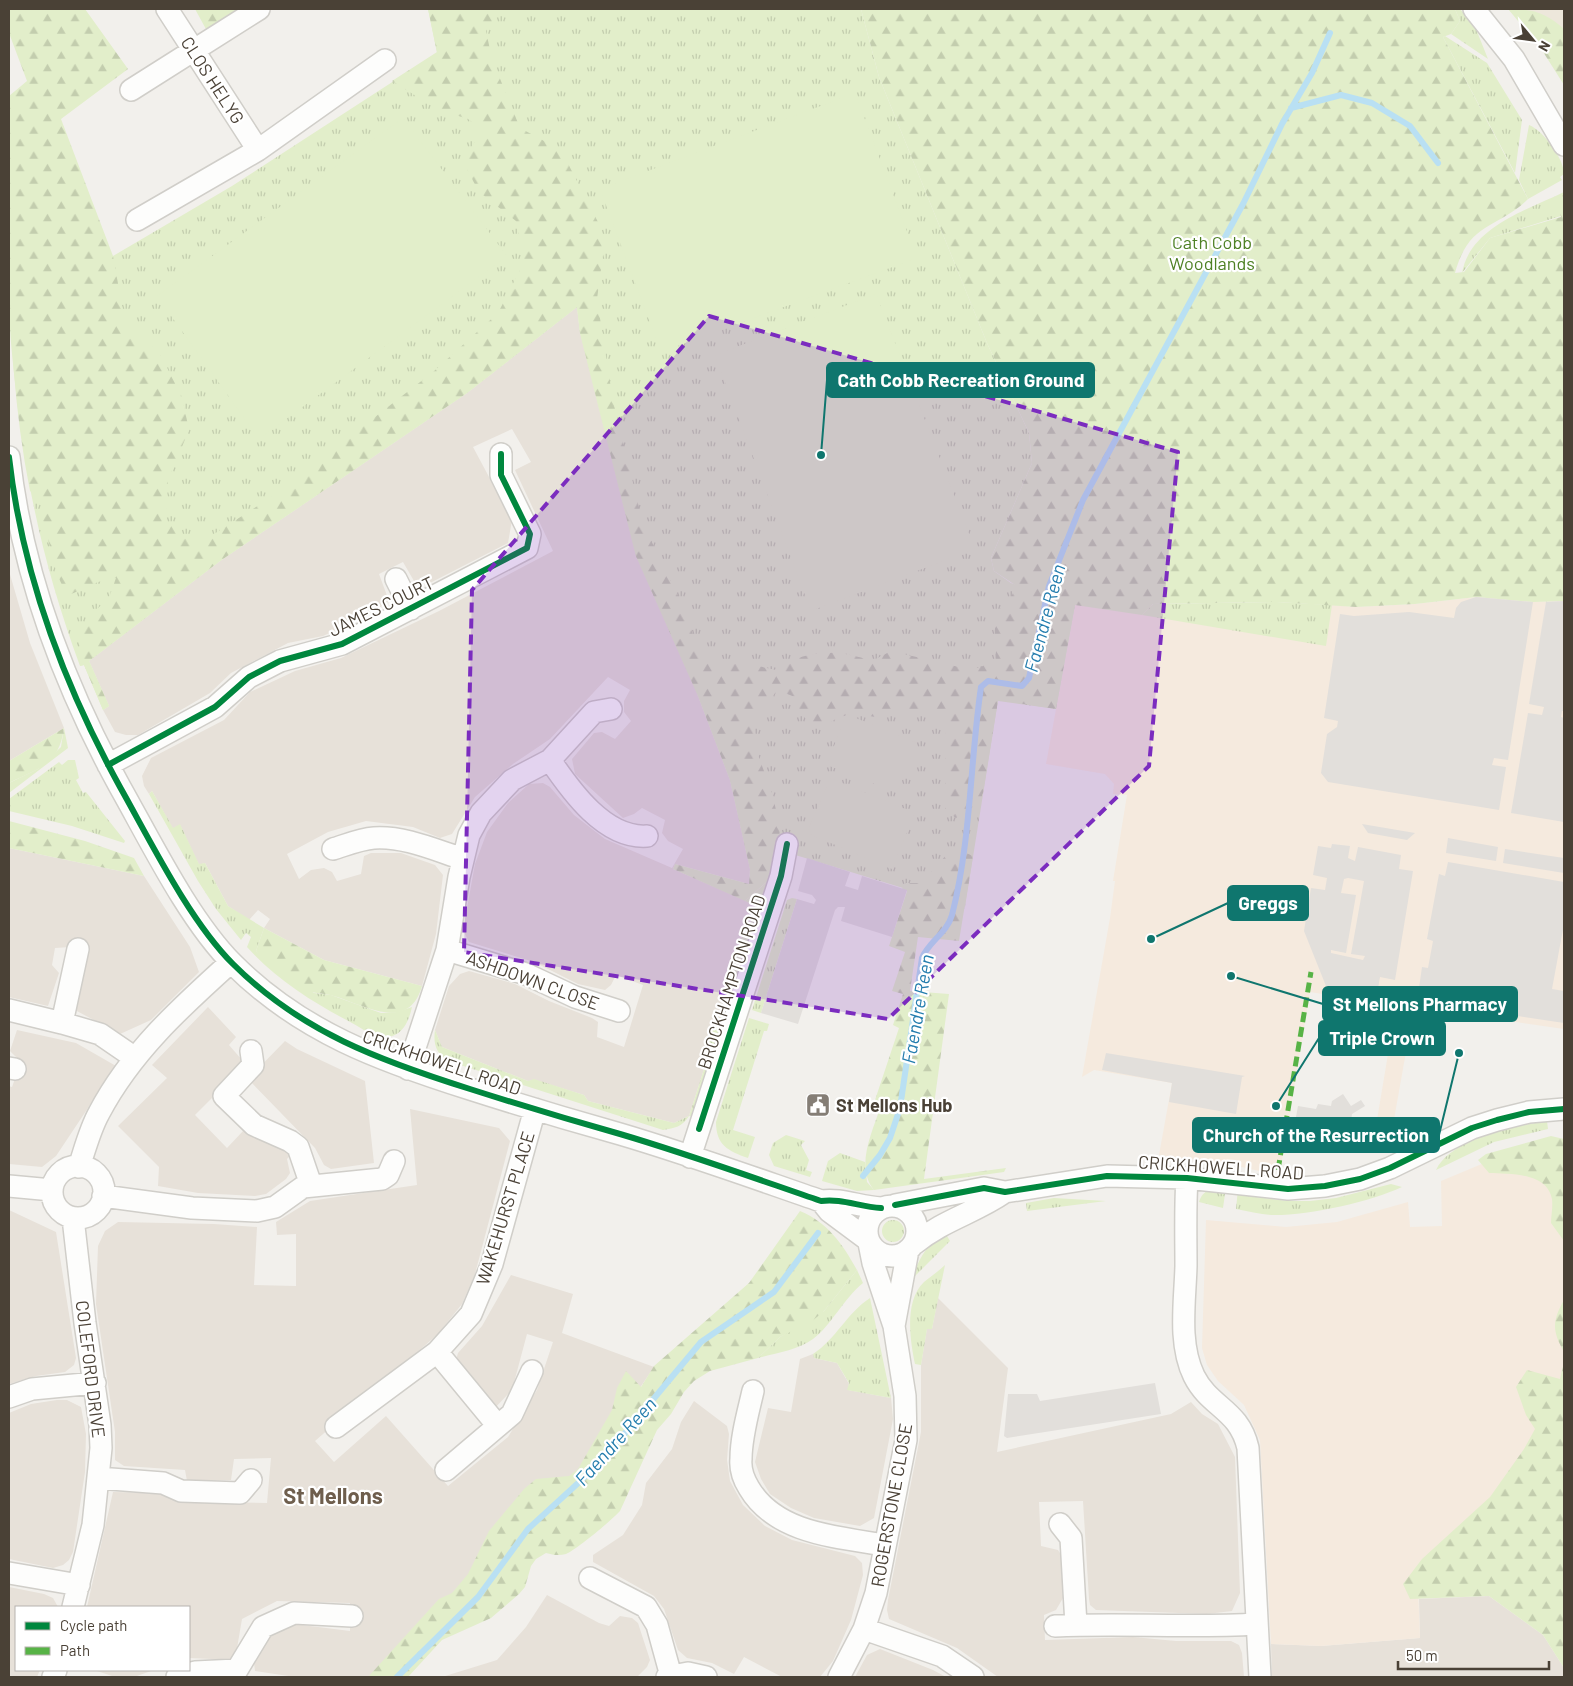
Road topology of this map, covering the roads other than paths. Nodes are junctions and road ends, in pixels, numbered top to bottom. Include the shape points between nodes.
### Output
1 (167, 9) edge
2 (259, 9) edge
3 (1474, 9) edge
4 (194, 50) junction
5 (385, 60) dead end
6 (131, 90) dead end
7 (1564, 145) edge
8 (258, 150) junction
9 (137, 220) dead end
10 (501, 454) dead end
11 (9, 464) edge
12 (396, 579) dead end
13 (411, 609) junction
14 (611, 709) dead end
15 (550, 760) junction
16 (108, 765) junction
17 (647, 836) dead end
18 (787, 844) dead end
19 (332, 849) dead end
20 (463, 858) junction
21 (78, 949) dead end
22 (447, 950) junction
23 (231, 962) junction
24 (9, 1010) edge
25 (619, 1011) dead end
26 (62, 1022) junction
27 (251, 1050) dead end
28 (134, 1058) junction
29 (408, 1069) junction
30 (534, 1109) junction
31 (1564, 1109) edge
32 (690, 1158) junction
33 (394, 1161) dead end
34 (79, 1166) junction
35 (1187, 1178) junction
36 (310, 1185) junction
37 (9, 1186) edge
38 (52, 1190) junction
39 (1005, 1192) junction
40 (103, 1196) junction
41 (820, 1201) junction
42 (888, 1207) junction
43 (73, 1218) junction
44 (869, 1241) junction
45 (911, 1246) junction
46 (894, 1326) junction
47 (437, 1352) junction
48 (532, 1371) dead end
49 (95, 1382) junction
50 (753, 1391) dead end
51 (9, 1398) edge
52 (498, 1426) junction
53 (336, 1427) dead end
54 (446, 1470) dead end
55 (98, 1478) junction
56 (251, 1480) dead end
57 (1060, 1524) dead end
58 (885, 1545) junction
59 (9, 1573) edge
60 (590, 1578) dead end
61 (79, 1585) junction
62 (73, 1606) edge
63 (352, 1616) dead end
64 (1257, 1624) junction
65 (1076, 1625) junction
66 (1055, 1626) dead end
67 (864, 1629) junction
68 (241, 1673) edge
69 (669, 1676) edge
70 (177, 1677) edge
71 (706, 1677) edge
72 (839, 1677) edge
73 (973, 1677) edge
74 (1260, 1677) edge

1 - 4 street, CLOS HELYG
2 - 4 street
3 - 7 street via 1514,59
4 - 6 street
4 - 8 street, CLOS HELYG
5 - 8 street
8 - 9 street
10 - 13 street, JAMES COURT via 501,475 530,534 527,548
11 - 16 street, CRICKHOWELL ROAD via 28,562 42,608 76,699
12 - 13 street
13 - 16 street, JAMES COURT via 342,644 280,661 249,677 215,707
14 - 15 street via 594,712
15 - 17 street via 592,813 633,837
15 - 20 street via 512,780 495,797 481,813 469,835
16 - 23 street, CRICKHOWELL ROAD via 191,909
18 - 32 street, BROCKHAMPTON ROAD via 781,876
19 - 20 street via 375,838 415,843
20 - 22 street
21 - 26 street
22 - 25 street, ASHDOWN CLOSE via 526,974 576,997
22 - 29 street
23 - 28 street via 172,1015
23 - 29 street, CRICKHOWELL ROAD via 265,993 313,1026
24 - 26 street
26 - 28 street via 100,1034
27 - 36 street via 253,1065 224,1096 254,1125 298,1147
28 - 34 street via 98,1114
29 - 30 street, CRICKHOWELL ROAD
30 - 32 street, CRICKHOWELL ROAD
30 - 47 street, WAKEHURST PLACE via 492,1264 471,1314
31 - 35 street, CRICKHOWELL ROAD via 1530,1112 1480,1125 1390,1168 1342,1183 1288,1189
32 - 41 street, CRICKHOWELL ROAD
33 - 36 street via 388,1175 382,1179
34 - 38 street via 58,1175
34 - 40 street via 98,1176 103,1184
35 - 39 street, CRICKHOWELL ROAD via 1107,1176
35 - 64 street via 1185,1346 1200,1384 1232,1415 1245,1436
36 - 40 street via 275,1206 257,1211 192,1208
37 - 38 street
38 - 43 street via 54,1204 60,1212
39 - 42 street, CRICKHOWELL ROAD via 984,1188
39 - 45 street, CRICKHOWELL ROAD via 988,1204 933,1228
40 - 43 street via 98,1209 91,1215
41 - 42 street, CRICKHOWELL ROAD via 835,1199 864,1207
41 - 44 street, CRICKHOWELL ROAD via 829,1212
42 - 44 street via 871,1218 867,1232
42 - 45 street via 908,1211 913,1217 918,1231
43 - 49 street, COLEFORD DRIVE
44 - 45 street via 886,1255 894,1256
44 - 46 street, ROGERSTONE CLOSE
45 - 46 street, ROGERSTONE CLOSE
46 - 58 street, ROGERSTONE CLOSE via 907,1424
47 - 52 street
47 - 53 street, WAKEHURST PLACE
48 - 52 street via 512,1414
49 - 51 street via 32,1389
49 - 55 street, COLEFORD DRIVE via 100,1425
50 - 58 street via 740,1460 744,1480 752,1494 766,1508 802,1529
52 - 54 street
55 - 56 street via 164,1483 181,1491 240,1493
55 - 61 street, COLEFORD DRIVE via 93,1525
57 - 65 street via 1071,1538
58 - 67 street, ROGERSTONE CLOSE via 876,1593
59 - 61 street
60 - 69 street via 646,1608 657,1625
61 - 62 street, COLEFORD DRIVE
63 - 68 street via 294,1613 263,1628
64 - 65 street via 1188,1627
64 - 74 street
65 - 66 street
67 - 72 street, ROGERSTONE CLOSE
67 - 73 street via 942,1656
68 - 70 street via 195,1672
69 - 71 street via 688,1674

